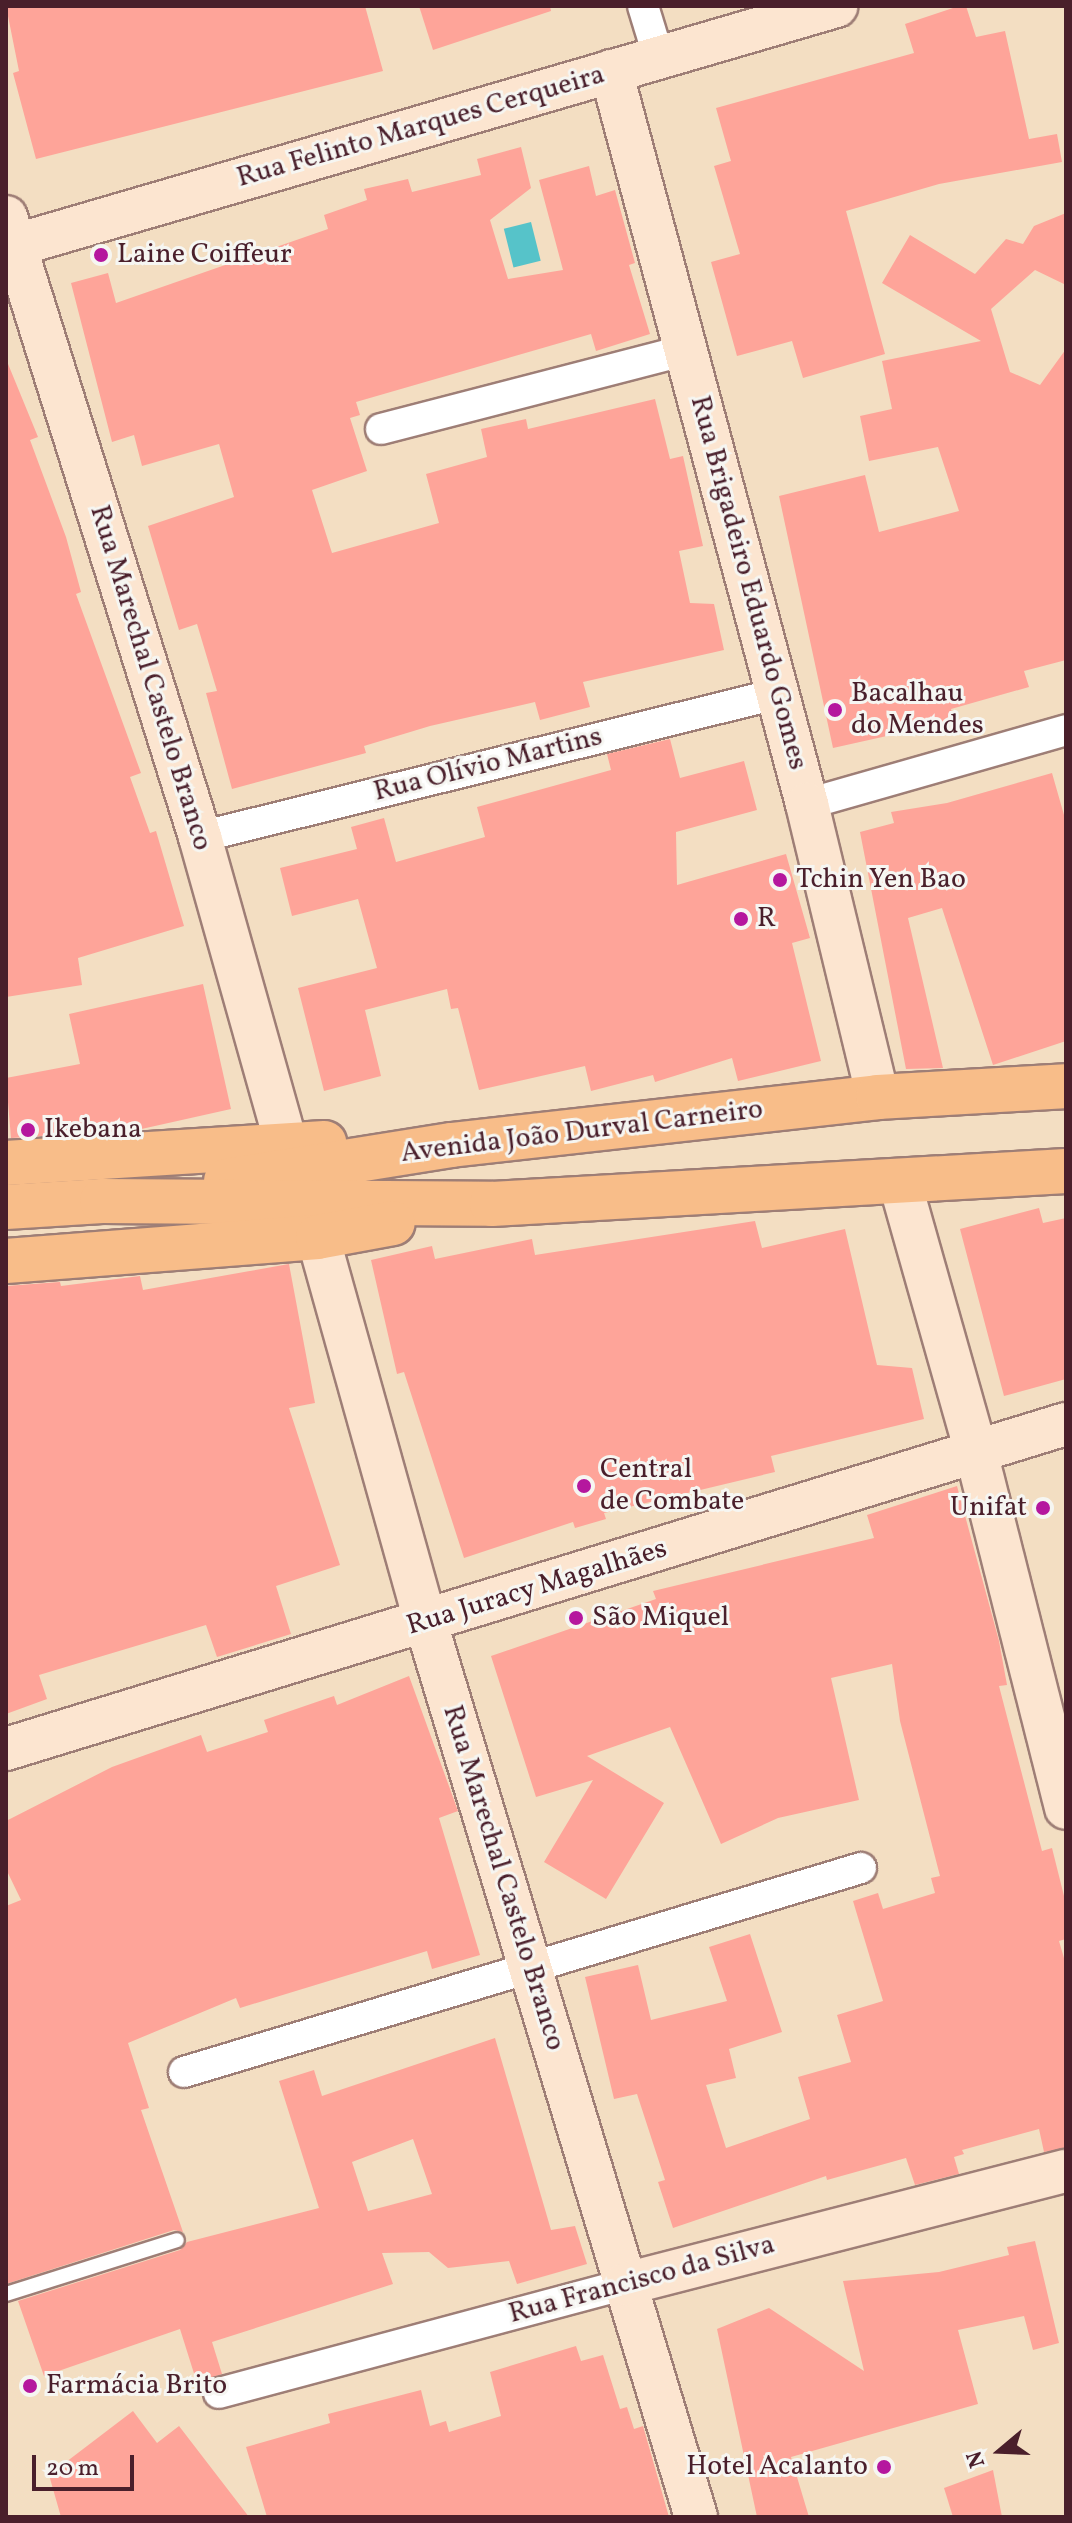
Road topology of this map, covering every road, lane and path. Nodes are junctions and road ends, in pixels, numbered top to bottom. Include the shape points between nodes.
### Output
1 (643, 6) edge
2 (836, 6) edge
3 (658, 55) junction
4 (611, 71) junction
5 (9, 237) edge
6 (686, 350) junction
7 (381, 429) dead end
8 (776, 694) junction
9 (1066, 730) edge
10 (807, 804) junction
11 (200, 837) junction
12 (1066, 1086) edge
13 (878, 1097) junction
14 (286, 1142) junction
15 (451, 1145) junction
16 (6, 1163) edge
17 (1066, 1171) edge
18 (900, 1183) junction
19 (102, 1201) junction
20 (492, 1204) junction
21 (6, 1207) edge
22 (318, 1237) junction
23 (6, 1261) edge
24 (1066, 1424) edge
25 (976, 1452) junction
26 (426, 1623) junction
27 (6, 1749) edge
28 (1066, 1808) edge
29 (861, 1868) dead end
30 (530, 1972) junction
31 (184, 2072) dead end
32 (1066, 2171) edge
33 (177, 2240) dead end
34 (625, 2284) junction
35 (6, 2294) edge
36 (219, 2393) dead end
37 (696, 2517) edge

1 - 3 street
2 - 3 street, Rua Felinto Marques Cerqueira
3 - 4 street, Rua Felinto Marques Cerqueira
4 - 5 street, Rua Felinto Marques Cerqueira
4 - 6 street, Rua Brigadeiro Eduardo Gomes
5 - 11 street, Rua Marechal Castelo Branco
6 - 7 street
6 - 8 street, Rua Brigadeiro Eduardo Gomes
8 - 10 street, Rua Brigadeiro Eduardo Gomes
8 - 11 street, Rua Olívio Martins
9 - 10 street
10 - 13 street, Rua Brigadeiro Eduardo Gomes
11 - 14 street, Rua Marechal Castelo Branco
12 - 13 main road, Avenida João Durval Carneiro
13 - 15 main road, Avenida João Durval Carneiro
14 - 15 main road
14 - 16 main road
15 - 19 main road, Avenida João Durval Carneiro
17 - 18 main road, Avenida João Durval Carneiro
18 - 20 main road, Avenida João Durval Carneiro
18 - 25 street
19 - 20 main road, Avenida João Durval Carneiro
19 - 21 main road, Avenida João Durval Carneiro
20 - 22 main road
22 - 23 main road
22 - 26 street, Rua Marechal Castelo Branco
24 - 25 street, Rua Juracy Magalhães
25 - 26 street, Rua Juracy Magalhães
25 - 28 street
26 - 27 street, Rua Juracy Magalhães
26 - 30 street, Rua Marechal Castelo Branco
29 - 30 street
30 - 31 street
30 - 34 street, Rua Marechal Castelo Branco
32 - 34 street, Rua Francisco da Silva
33 - 35 lane
34 - 36 street, Rua Francisco da Silva
34 - 37 street, Rua Marechal Castelo Branco

